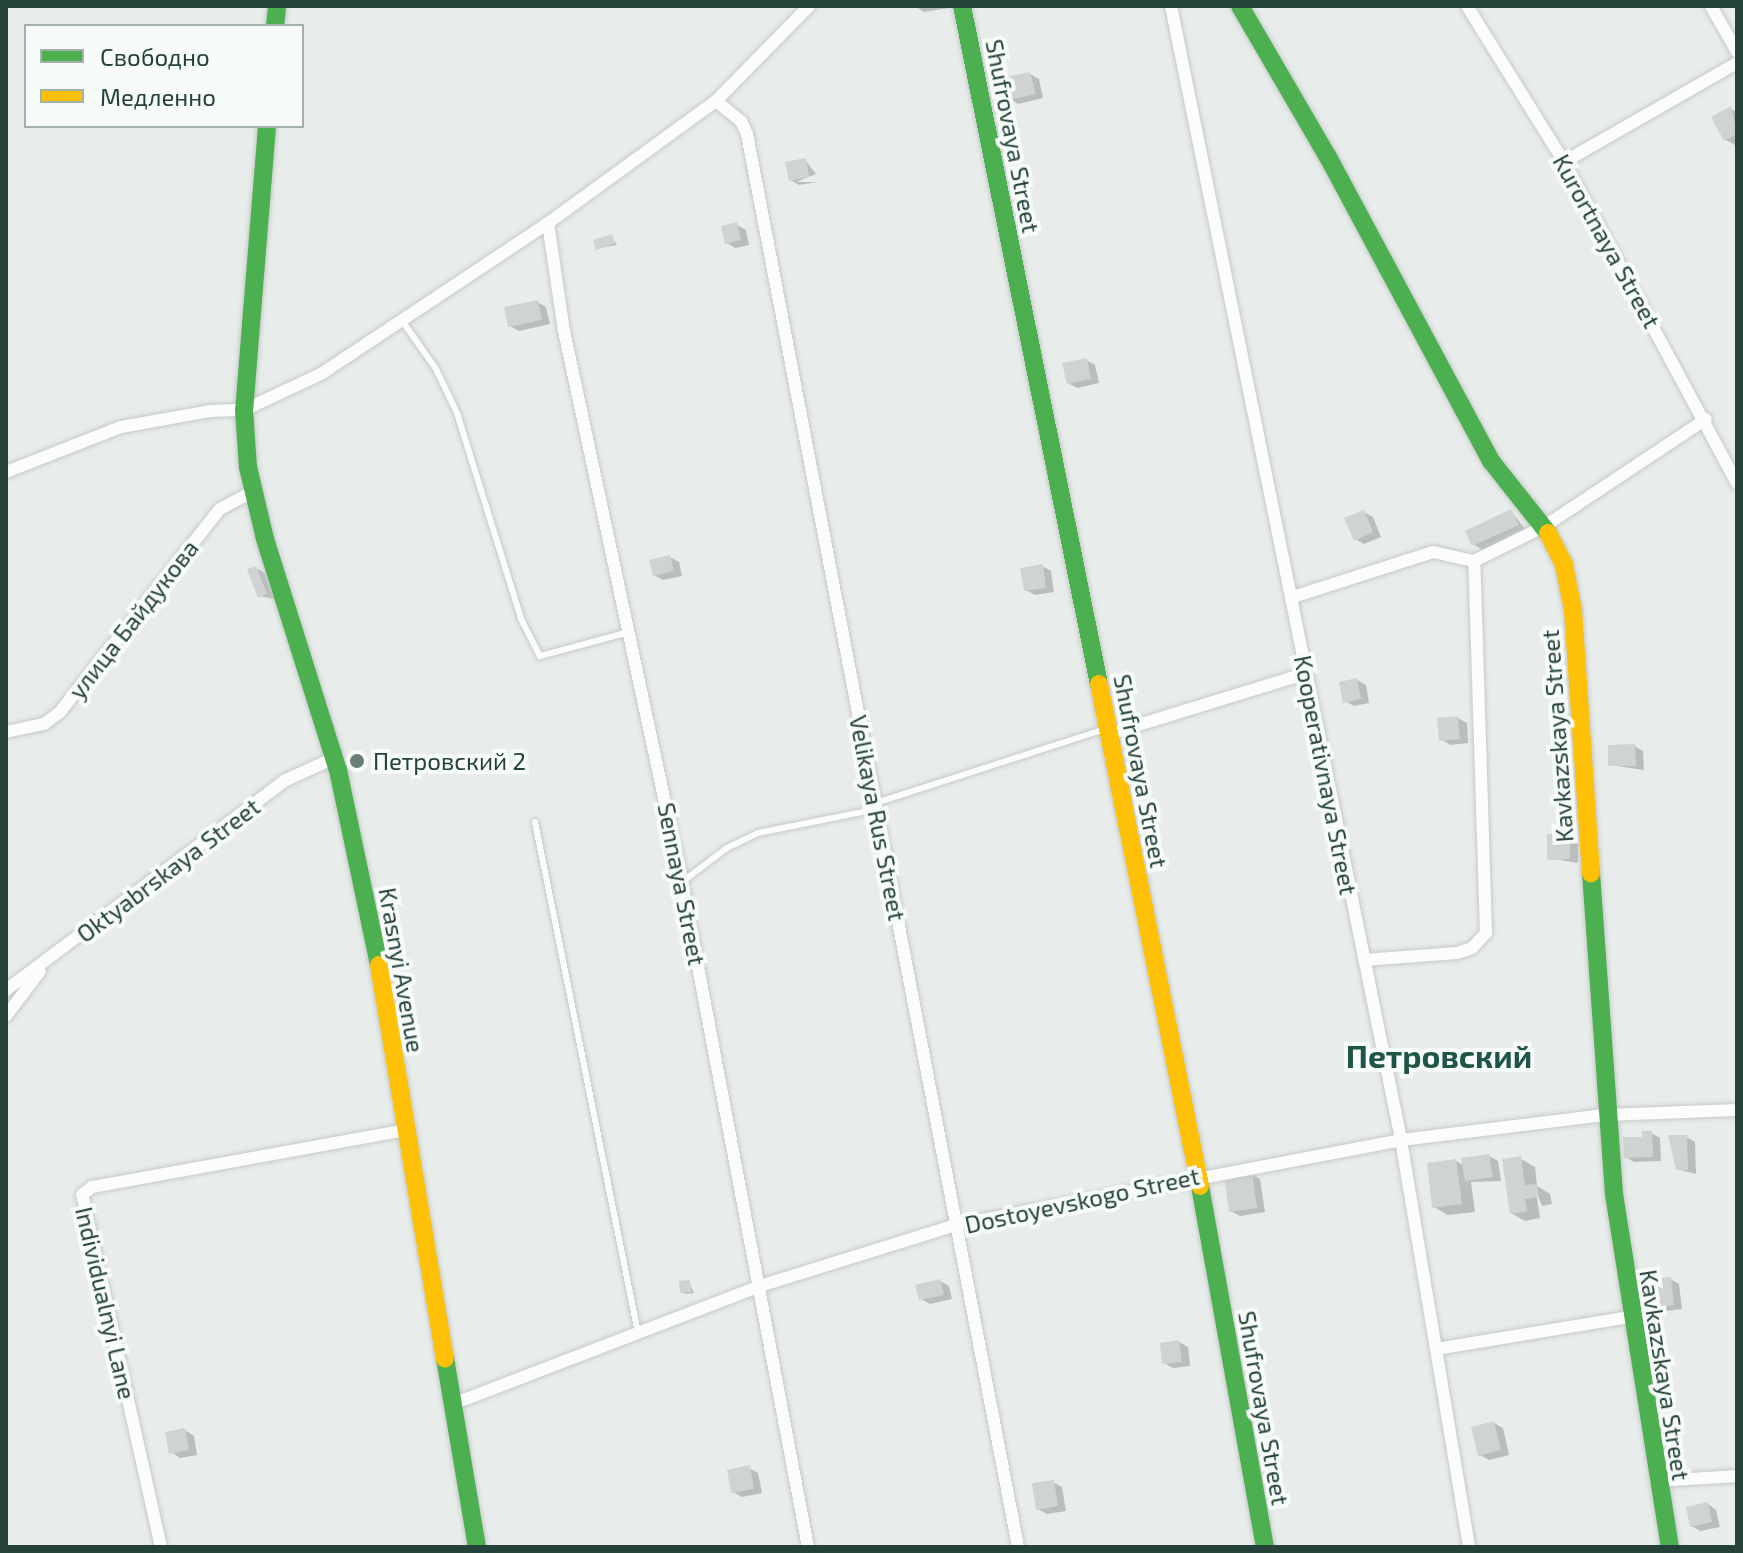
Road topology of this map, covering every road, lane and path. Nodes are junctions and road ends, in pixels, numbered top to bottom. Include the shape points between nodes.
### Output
1 (809, 6) edge
2 (962, 6) edge
3 (1171, 6) edge
4 (1240, 6) edge
5 (1467, 6) edge
6 (1711, 6) edge
7 (1737, 52) edge
8 (1737, 63) edge
9 (716, 101) junction
10 (267, 128) edge
11 (1564, 162) junction
12 (548, 223) junction
13 (403, 322) junction
14 (244, 410) junction
15 (1706, 419) junction
16 (6, 472) edge
17 (1737, 483) edge
18 (252, 492) junction
19 (1545, 526) junction
20 (1474, 561) junction
21 (1293, 597) junction
22 (632, 631) junction
23 (1304, 674) junction
24 (1108, 731) junction
25 (6, 732) edge
26 (334, 758) junction
27 (876, 806) junction
28 (535, 822) dead end
29 (682, 882) junction
30 (1364, 960) junction
31 (45, 963) junction
32 (6, 990) edge
33 (6, 1016) edge
34 (1737, 1110) edge
35 (1606, 1115) junction
36 (405, 1130) junction
37 (1401, 1140) junction
38 (1198, 1176) junction
39 (956, 1225) junction
40 (760, 1286) junction
41 (1630, 1317) junction
42 (638, 1333) junction
43 (1436, 1349) junction
44 (453, 1404) junction
45 (1737, 1476) edge
46 (1656, 1481) junction
47 (161, 1547) edge
48 (477, 1547) edge
49 (808, 1547) edge
50 (1018, 1547) edge
51 (1265, 1547) edge
52 (1469, 1547) edge
53 (1670, 1547) edge

1 - 9 street
2 - 24 street, Shufrovaya Street
3 - 21 street, Kooperativnaya Street
4 - 19 street, Kavkazskaya Street via 1328,157 1491,461
5 - 11 street, Kurortnaya Street
6 - 7 street
8 - 11 street
9 - 12 street
9 - 27 street, Velikaya Rus Street via 741,121 747,134
10 - 14 street, Krasnyi Avenue
11 - 15 street, Kurortnaya Street
12 - 13 street
12 - 22 street, Sennaya Street via 564,331
13 - 14 street via 321,374
13 - 22 lane via 436,369 457,413 521,619 540,656
14 - 16 street via 121,427
14 - 18 street, Krasnyi Avenue
15 - 17 street, Kurortnaya Street
15 - 19 street
18 - 25 street, улица Байдукова via 220,509 60,712 44,724
18 - 26 street, Krasnyi Avenue
19 - 20 street
19 - 35 street, Kavkazskaya Street via 1564,565 1573,610
20 - 21 street via 1433,552
20 - 30 street via 1486,933 1472,948 1457,953
21 - 23 street, Kooperativnaya Street
22 - 29 street, Sennaya Street
23 - 24 street
23 - 30 street, Kooperativnaya Street
24 - 27 lane
24 - 38 street, Shufrovaya Street
26 - 31 street, Oktyabrskaya Street via 286,780
26 - 36 street, Krasnyi Avenue via 372,924
27 - 29 lane via 758,833 727,848
27 - 39 street, Velikaya Rus Street
28 - 42 lane
29 - 40 street, Sennaya Street
30 - 37 street, Kooperativnaya Street
31 - 32 street, Oktyabrskaya Street
31 - 33 street
34 - 35 street, Dostoyevskogo Street
35 - 37 street, Dostoyevskogo Street
35 - 41 street, Kavkazskaya Street
36 - 44 street, Krasnyi Avenue
36 - 47 street, Individualnyi Lane via 92,1187 82,1195
37 - 38 street, Dostoyevskogo Street
37 - 43 street, Kooperativnaya Street
38 - 39 street, Dostoyevskogo Street
38 - 51 street, Shufrovaya Street
39 - 40 street, Dostoyevskogo Street
39 - 50 street, Velikaya Rus Street
40 - 42 street, Dostoyevskogo Street
40 - 49 street, Sennaya Street
41 - 43 street
41 - 46 street, Kavkazskaya Street
42 - 44 street, Dostoyevskogo Street
43 - 52 street, Kooperativnaya Street
44 - 48 street, Krasnyi Avenue
45 - 46 street
46 - 53 street, Kavkazskaya Street

